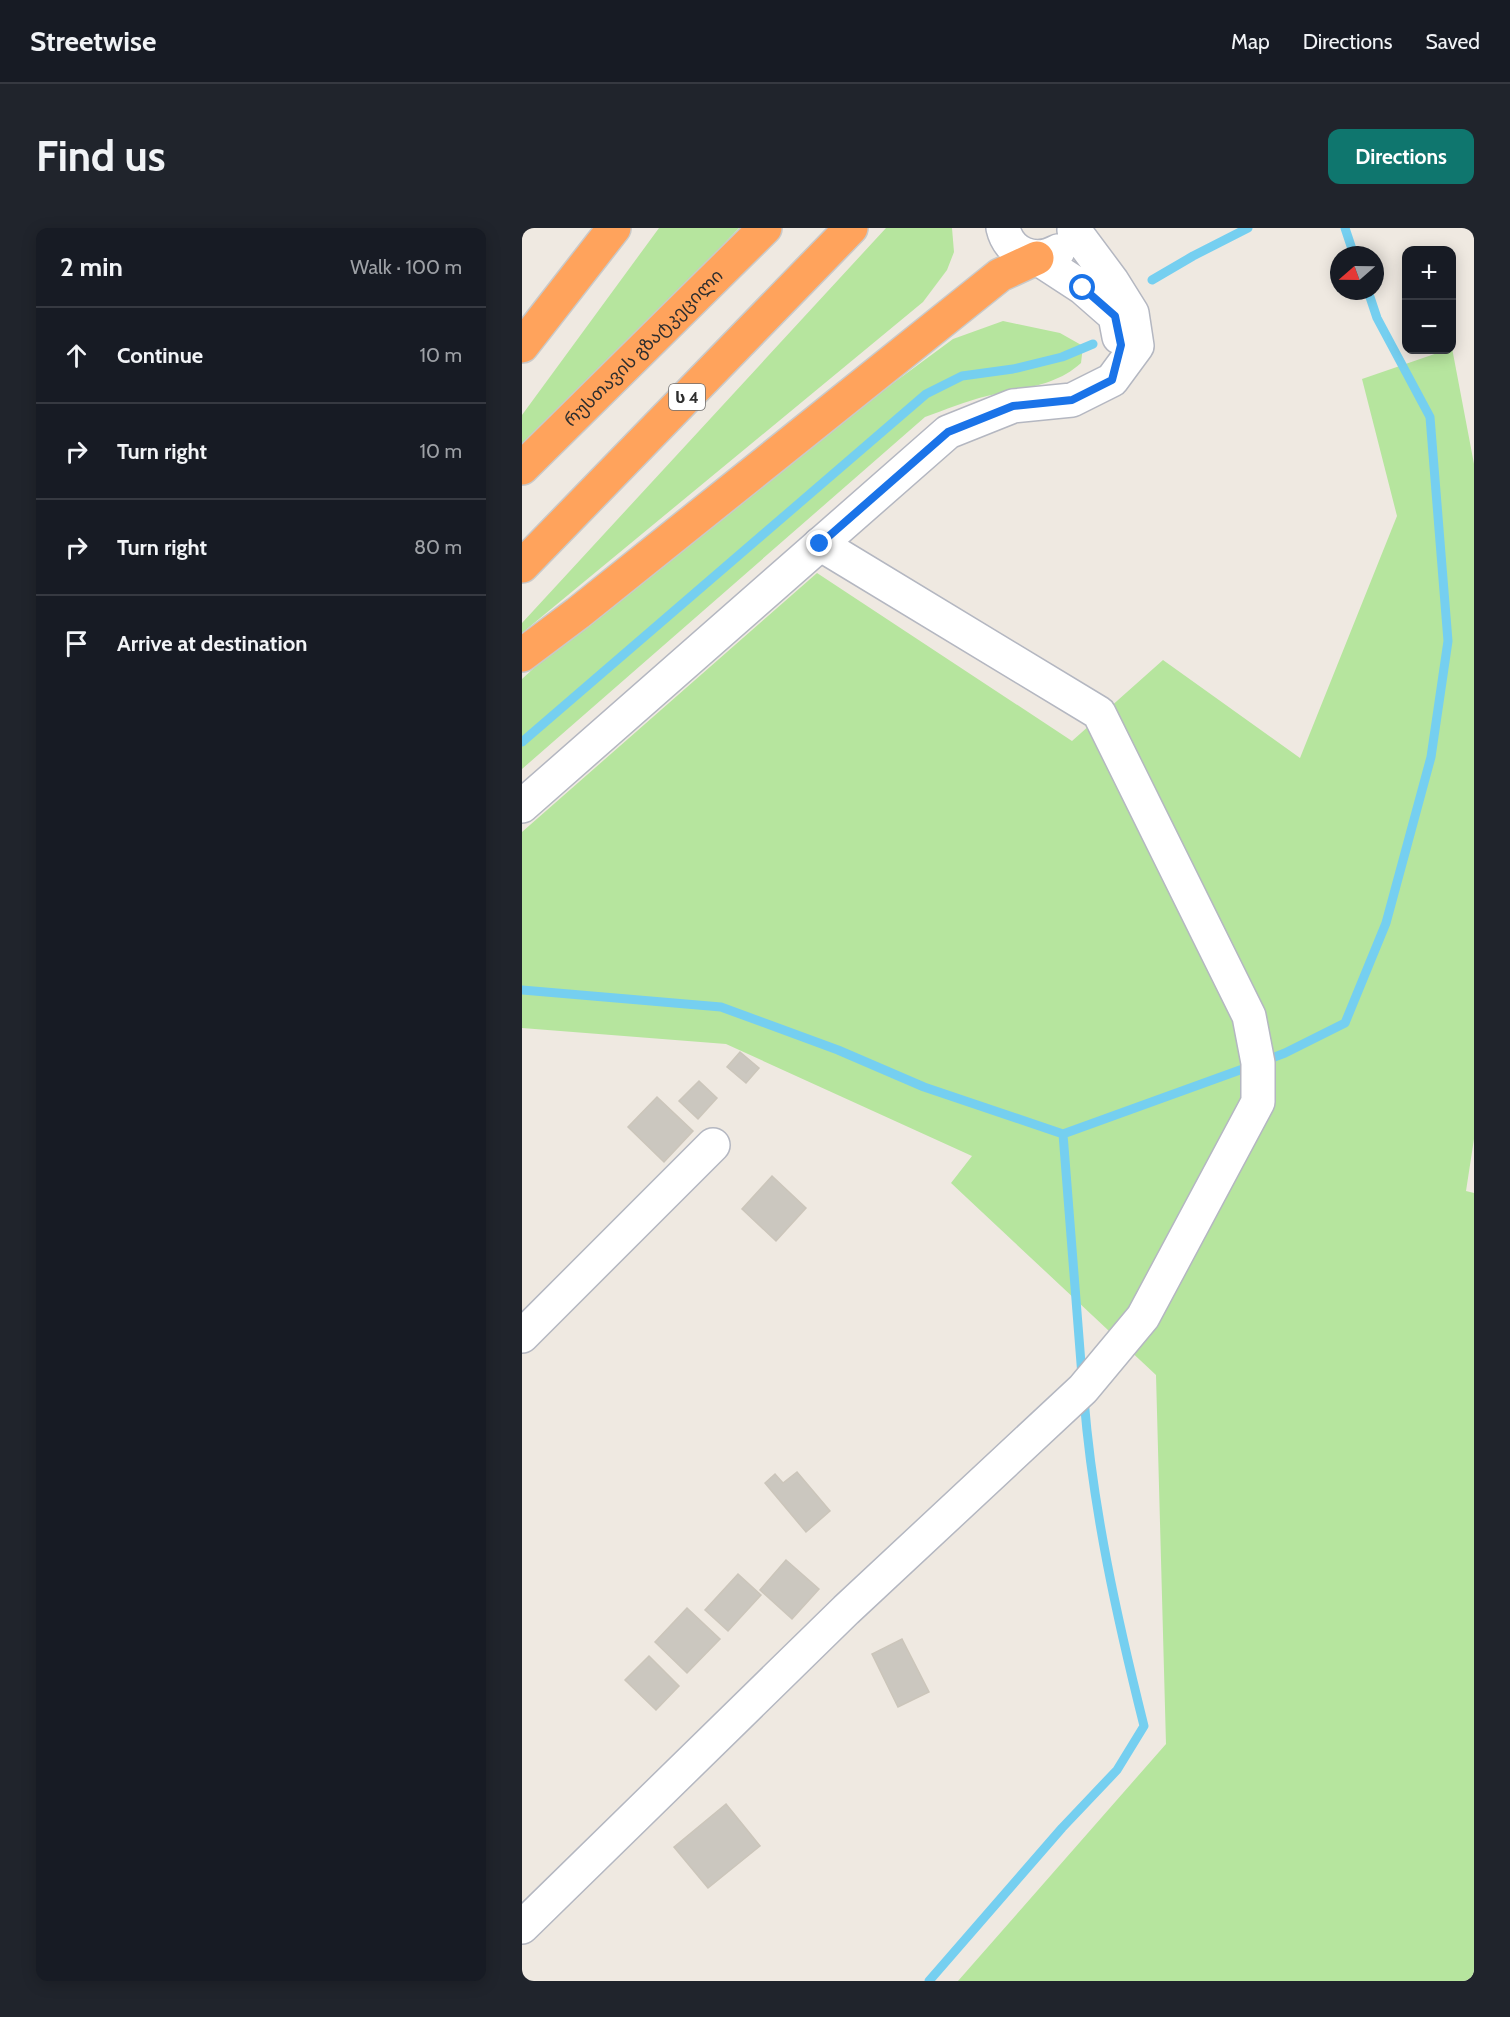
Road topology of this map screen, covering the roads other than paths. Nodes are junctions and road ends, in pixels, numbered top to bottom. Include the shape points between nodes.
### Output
1 (614, 228) edge
2 (765, 228) edge
3 (851, 228) edge
4 (1003, 228) edge
5 (1074, 229) edge
6 (1037, 258) junction
7 (522, 346) edge
8 (1112, 380) junction
9 (522, 468) edge
10 (820, 544) junction
11 (522, 566) edge
12 (522, 655) edge
13 (522, 806) edge
14 (713, 1145) dead end
15 (522, 1336) edge
16 (522, 1927) edge

1 - 7 highway
2 - 9 highway, რუსთავის გზატკეცილი
3 - 11 highway, ს 4
4 - 6 street via 1013,248
5 - 6 street via 1062,249
5 - 8 street via 1132,313 1137,346
6 - 8 street via 1083,288 1115,316 1121,345
6 - 12 highway via 1000,275
8 - 10 street via 1072,400 1013,406 948,432
10 - 13 street
10 - 16 street via 1099,713 1249,1016 1258,1063 1258,1102 1143,1317 1083,1389 846,1610
14 - 15 street

